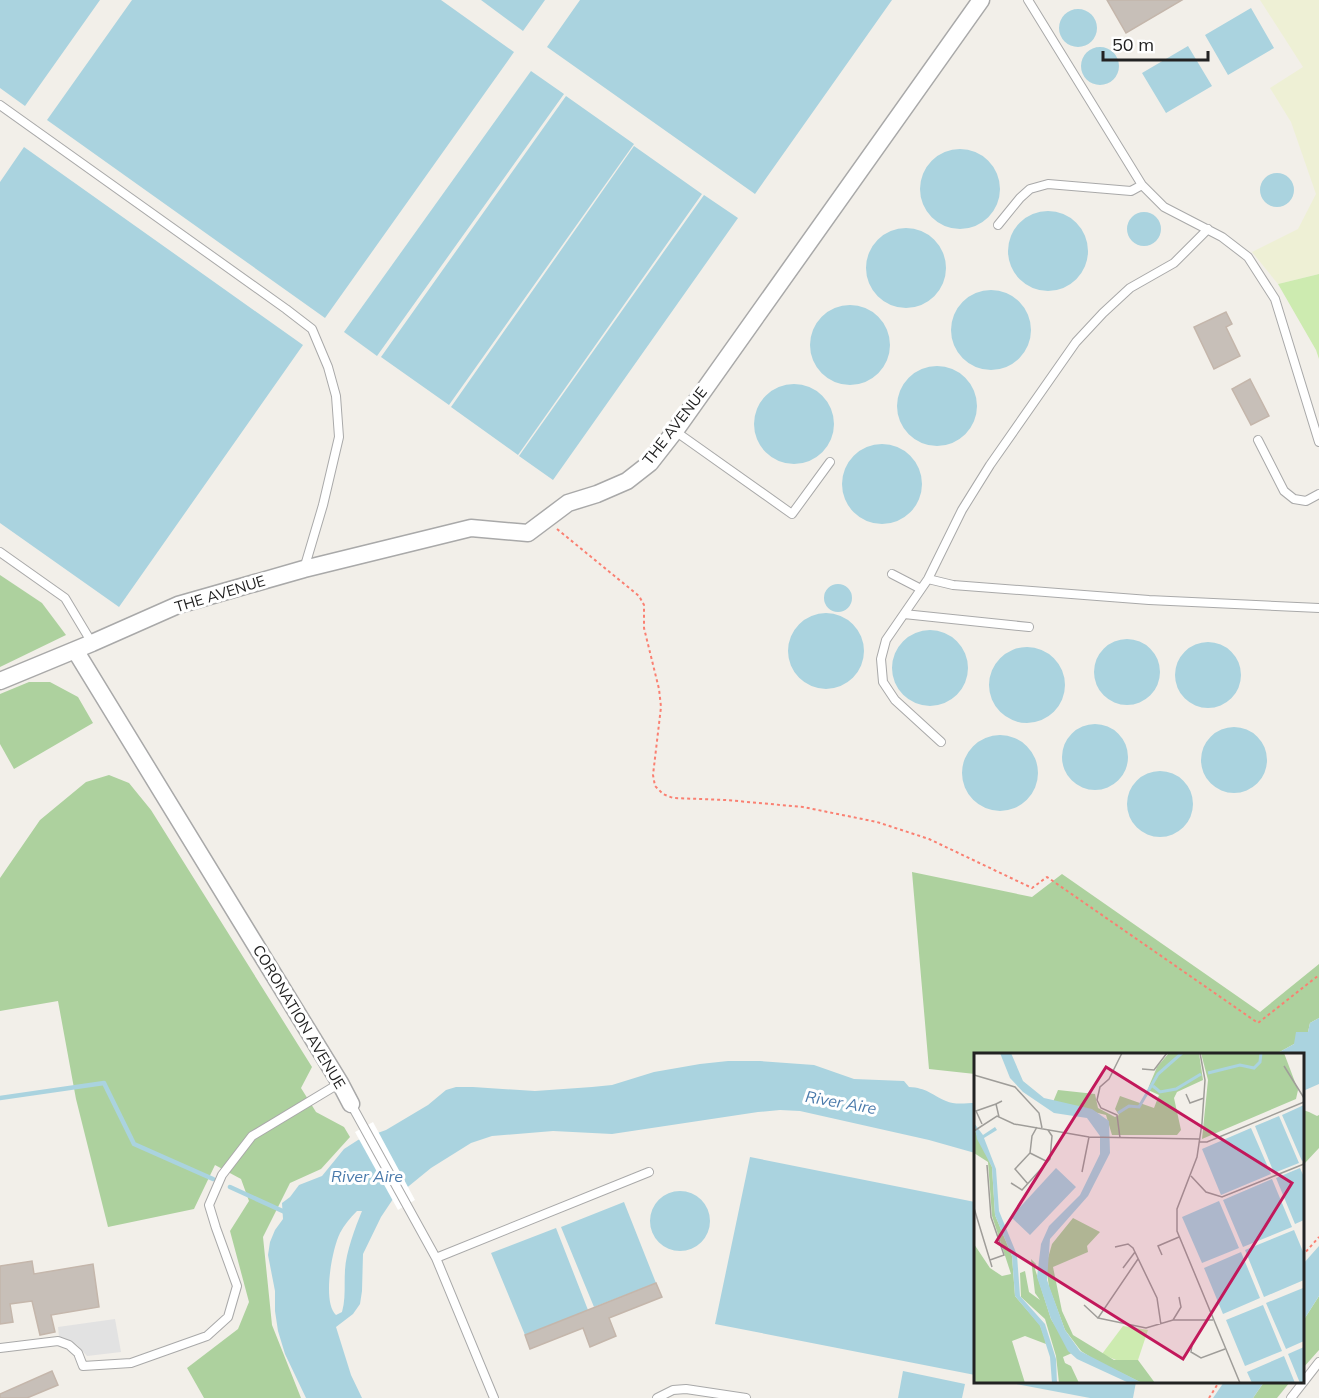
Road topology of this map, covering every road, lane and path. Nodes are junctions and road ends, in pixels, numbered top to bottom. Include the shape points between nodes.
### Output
1 (981, 0) edge
2 (1028, 0) edge
3 (0, 105) edge
4 (1142, 185) junction
5 (998, 225) dead end
6 (1208, 229) junction
7 (675, 431) junction
8 (1258, 440) dead end
9 (1319, 442) edge
10 (830, 462) dead end
11 (1319, 494) edge
12 (545, 520) junction
13 (0, 552) edge
14 (304, 569) junction
15 (892, 574) dead end
16 (928, 579) junction
17 (921, 590) junction
18 (1319, 608) edge
19 (904, 614) junction
20 (1029, 627) dead end
21 (92, 643) junction
22 (75, 650) junction
23 (0, 681) edge
24 (941, 742) dead end
25 (1319, 975) edge
26 (340, 1083) junction
27 (351, 1104) joint
28 (649, 1172) dead end
29 (1319, 1237) edge
30 (1304, 1254) edge
31 (436, 1258) junction
32 (0, 1348) edge
33 (1319, 1362) edge
34 (1304, 1381) edge
35 (1218, 1383) edge
36 (1303, 1383) edge
37 (709, 1395) edge
38 (494, 1398) edge
39 (657, 1398) edge
40 (746, 1398) edge
41 (1209, 1398) edge
42 (1291, 1398) edge

1 - 7 street, THE AVENUE
2 - 4 lane
3 - 14 lane via 312,329 336,396 339,437
4 - 5 lane via 1131,191 1048,184 1030,189
4 - 6 lane via 1164,207
6 - 9 lane via 1248,257 1275,299
6 - 16 lane via 1174,263 1130,288 1076,342 967,501
7 - 10 lane via 792,514
7 - 12 street, THE AVENUE via 650,463 627,481 568,503
8 - 11 lane via 1284,491 1294,499 1306,501
12 - 14 street, THE AVENUE via 528,533 471,528
12 - 25 path via 639,596 644,605 644,628 661,707 653,775 655,786 663,794 673,798 802,807 877,822 928,839 1032,888 1047,877 1258,1023
13 - 21 lane via 65,598
14 - 21 street, THE AVENUE via 178,605
15 - 17 lane
16 - 17 lane
16 - 18 lane via 953,585 1149,600
17 - 19 lane
19 - 20 lane
19 - 24 lane via 886,640 881,659 883,682 895,700
21 - 22 street, THE AVENUE
22 - 23 street, THE AVENUE
22 - 26 street, CORONATION AVENUE
26 - 27 street, CORONATION AVENUE
26 - 32 lane via 252,1136 222,1175 209,1205 237,1286 228,1317 207,1336 131,1364 83,1366 78,1353 58,1341
27 - 31 lane, CORONATION AVENUE
28 - 31 lane
29 - 30 path
31 - 38 lane, CORONATION AVENUE
33 - 34 lane
35 - 41 path
36 - 42 lane
37 - 39 lane via 686,1389
37 - 40 lane

